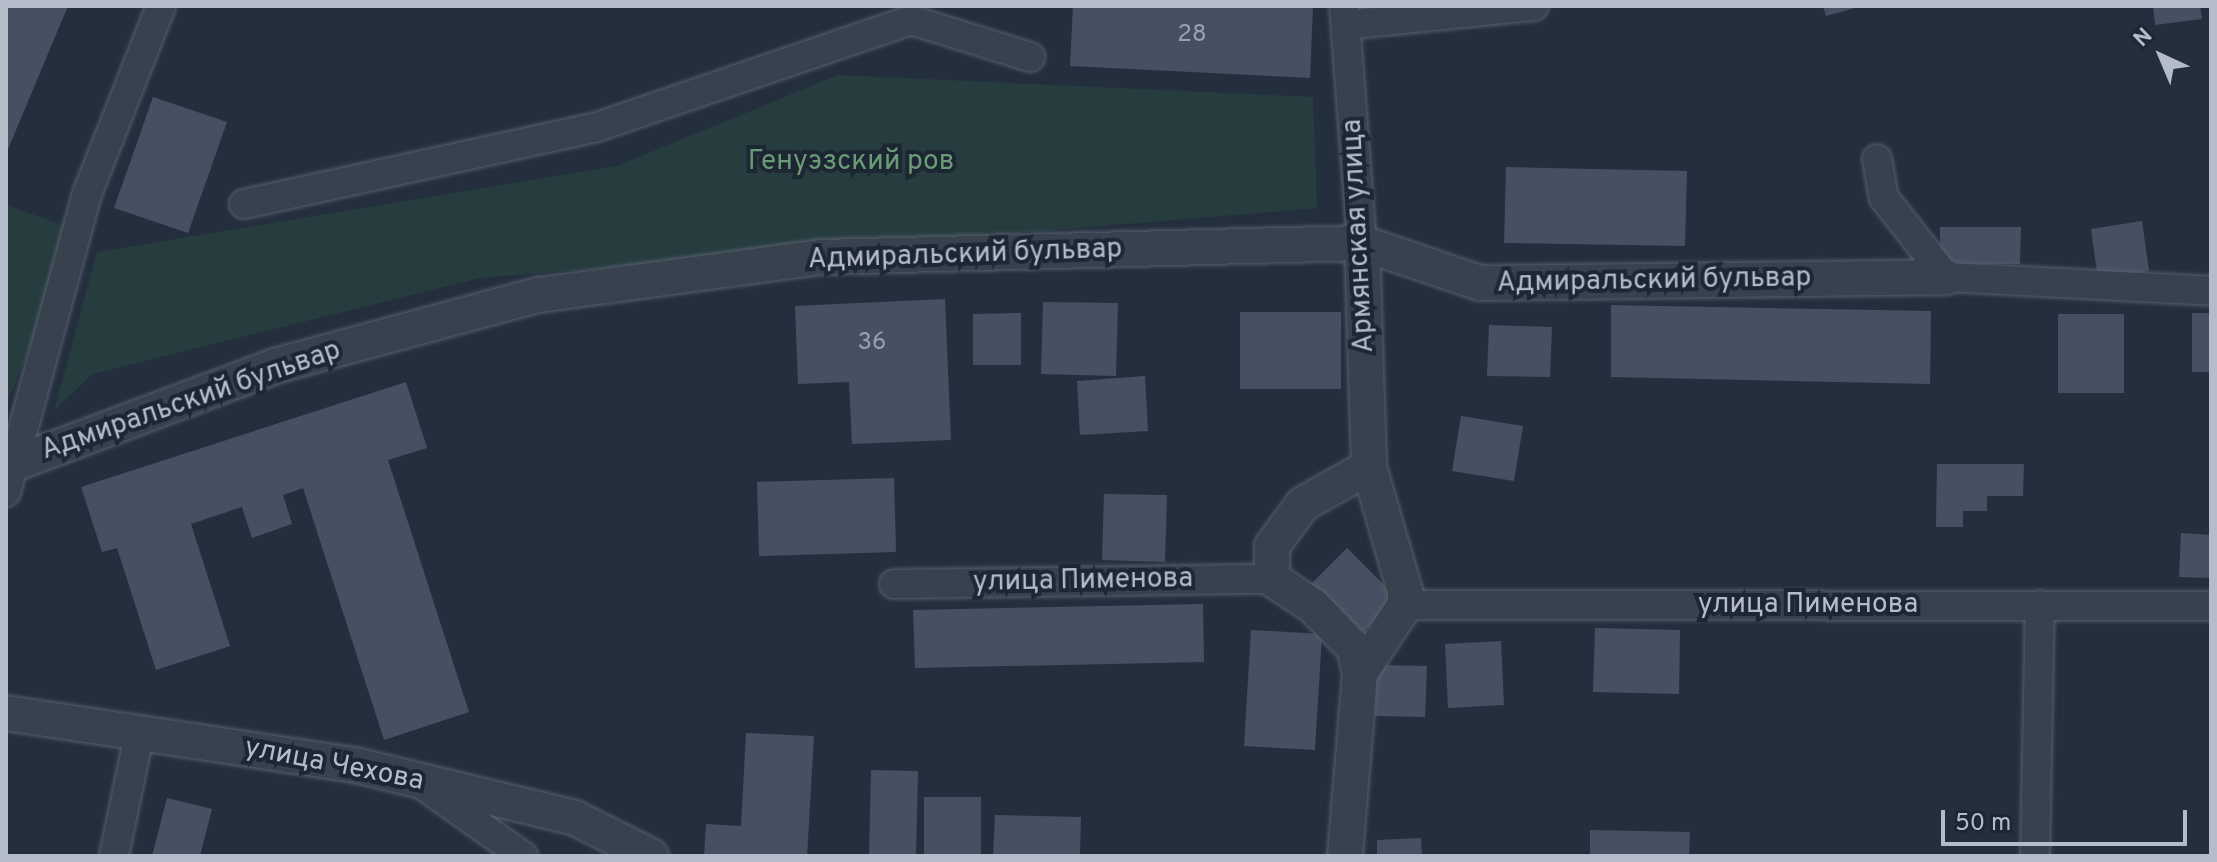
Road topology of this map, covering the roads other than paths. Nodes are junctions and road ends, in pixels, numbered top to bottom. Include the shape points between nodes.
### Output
1 (161, 6) edge
2 (1534, 6) edge
3 (910, 13) edge
4 (1345, 15) edge
5 (1030, 57) dead end
6 (1877, 159) dead end
7 (244, 204) dead end
8 (1362, 243) junction
9 (1946, 277) junction
10 (2211, 291) edge
11 (1369, 467) junction
12 (9, 471) edge
13 (1272, 579) junction
14 (894, 584) dead end
15 (1405, 605) junction
16 (2040, 605) junction
17 (2211, 606) edge
18 (1360, 673) junction
19 (6, 713) edge
20 (140, 731) junction
21 (414, 779) junction
22 (114, 856) edge
23 (523, 856) edge
24 (651, 856) edge
25 (1345, 856) edge
26 (2035, 856) edge

1 - 12 street via 87,194
2 - 4 street
3 - 5 street
3 - 7 street via 594,128
4 - 8 street, Армянская улица
6 - 9 street via 1884,198
8 - 9 street, Адмиральский бульвар via 1480,283
8 - 11 street, Армянская улица
8 - 12 street, Адмиральский бульвар via 821,257 539,295 275,366
9 - 10 street
11 - 13 street via 1303,504 1272,546
11 - 15 street, Армянская улица
13 - 14 street, улица Пименова
13 - 18 street via 1313,606 1354,648
15 - 16 street, улица Пименова
15 - 18 street
16 - 17 street, улица Пименова
16 - 26 street
18 - 25 street
19 - 20 street, улица Чехова
20 - 21 street, улица Чехова
20 - 22 street
21 - 23 street
21 - 24 street, улица Чехова via 575,818

